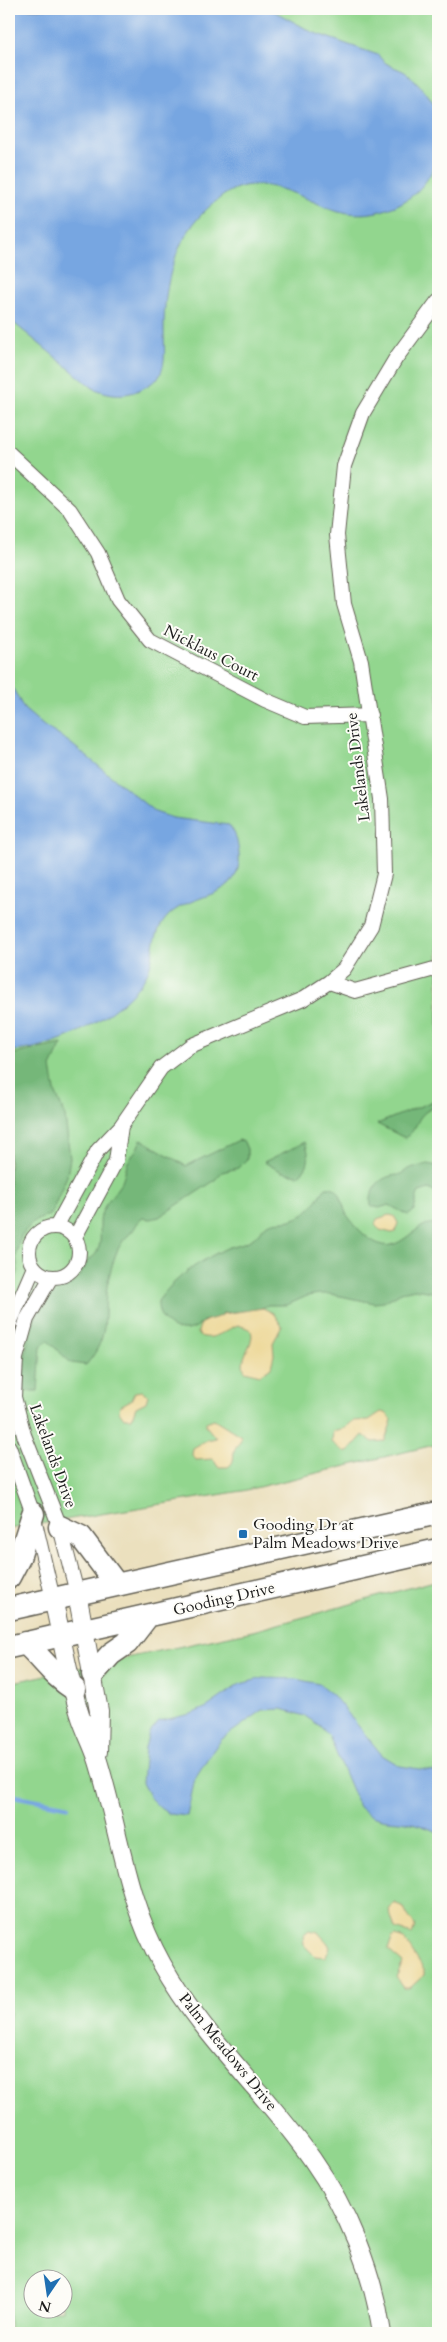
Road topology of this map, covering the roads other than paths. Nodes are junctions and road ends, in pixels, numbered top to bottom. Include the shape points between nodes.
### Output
1 (438, 301) edge
2 (9, 453) edge
3 (370, 715) junction
4 (438, 968) edge
5 (329, 982) junction
6 (121, 1126) junction
7 (56, 1226) junction
8 (75, 1237) junction
9 (34, 1267) junction
10 (51, 1277) junction
11 (9, 1325) edge
12 (9, 1447) edge
13 (438, 1513) edge
14 (32, 1514) junction
15 (60, 1527) junction
16 (438, 1550) edge
17 (9, 1576) edge
18 (117, 1585) junction
19 (77, 1593) junction
20 (53, 1599) junction
21 (9, 1609) edge
22 (147, 1617) junction
23 (84, 1630) junction
24 (61, 1635) junction
25 (17, 1645) edge
26 (93, 1674) junction
27 (74, 1689) junction
28 (98, 1760) junction
29 (382, 2333) edge

1 - 3 street, Lakelands Drive via 396,358 363,413 344,466 337,535 344,604 361,661
2 - 3 street, Nicklaus Court via 70,510 98,553 118,600 150,640 265,700 305,717
3 - 5 street, Lakelands Drive via 382,799 384,874 371,926 344,969
4 - 5 street via 355,991
5 - 6 street, Lakelands Drive via 303,999 190,1046 161,1068
6 - 7 street, Lakelands Drive via 98,1150
6 - 8 street via 116,1161
7 - 8 street
7 - 9 street via 34,1236 29,1251
8 - 10 street via 80,1250 76,1265 66,1275
9 - 10 street
9 - 11 street
10 - 15 street, Lakelands Drive via 27,1319 16,1358 14,1397 24,1435
12 - 14 street
13 - 18 main road
14 - 17 main road
14 - 20 street
15 - 18 main road via 81,1537
15 - 19 street, Lakelands Drive
16 - 22 main road, Gooding Drive
18 - 19 main road
19 - 20 main road
19 - 23 street, Palm Meadows Drive
20 - 21 main road
20 - 24 street, Palm Meadows Drive
22 - 23 main road, Gooding Drive
22 - 26 main road via 127,1643 111,1654
23 - 24 main road, Gooding Drive
23 - 26 street, Palm Meadows Drive
24 - 25 main road, Gooding Drive
24 - 27 street, Palm Meadows Drive
25 - 27 main road via 45,1662 58,1679
26 - 28 street, Palm Meadows Drive via 99,1711
27 - 28 street, Palm Meadows Drive via 80,1715
28 - 29 street, Palm Meadows Drive via 122,1860 138,1910 161,1963 192,2013 313,2160 338,2201 363,2258

